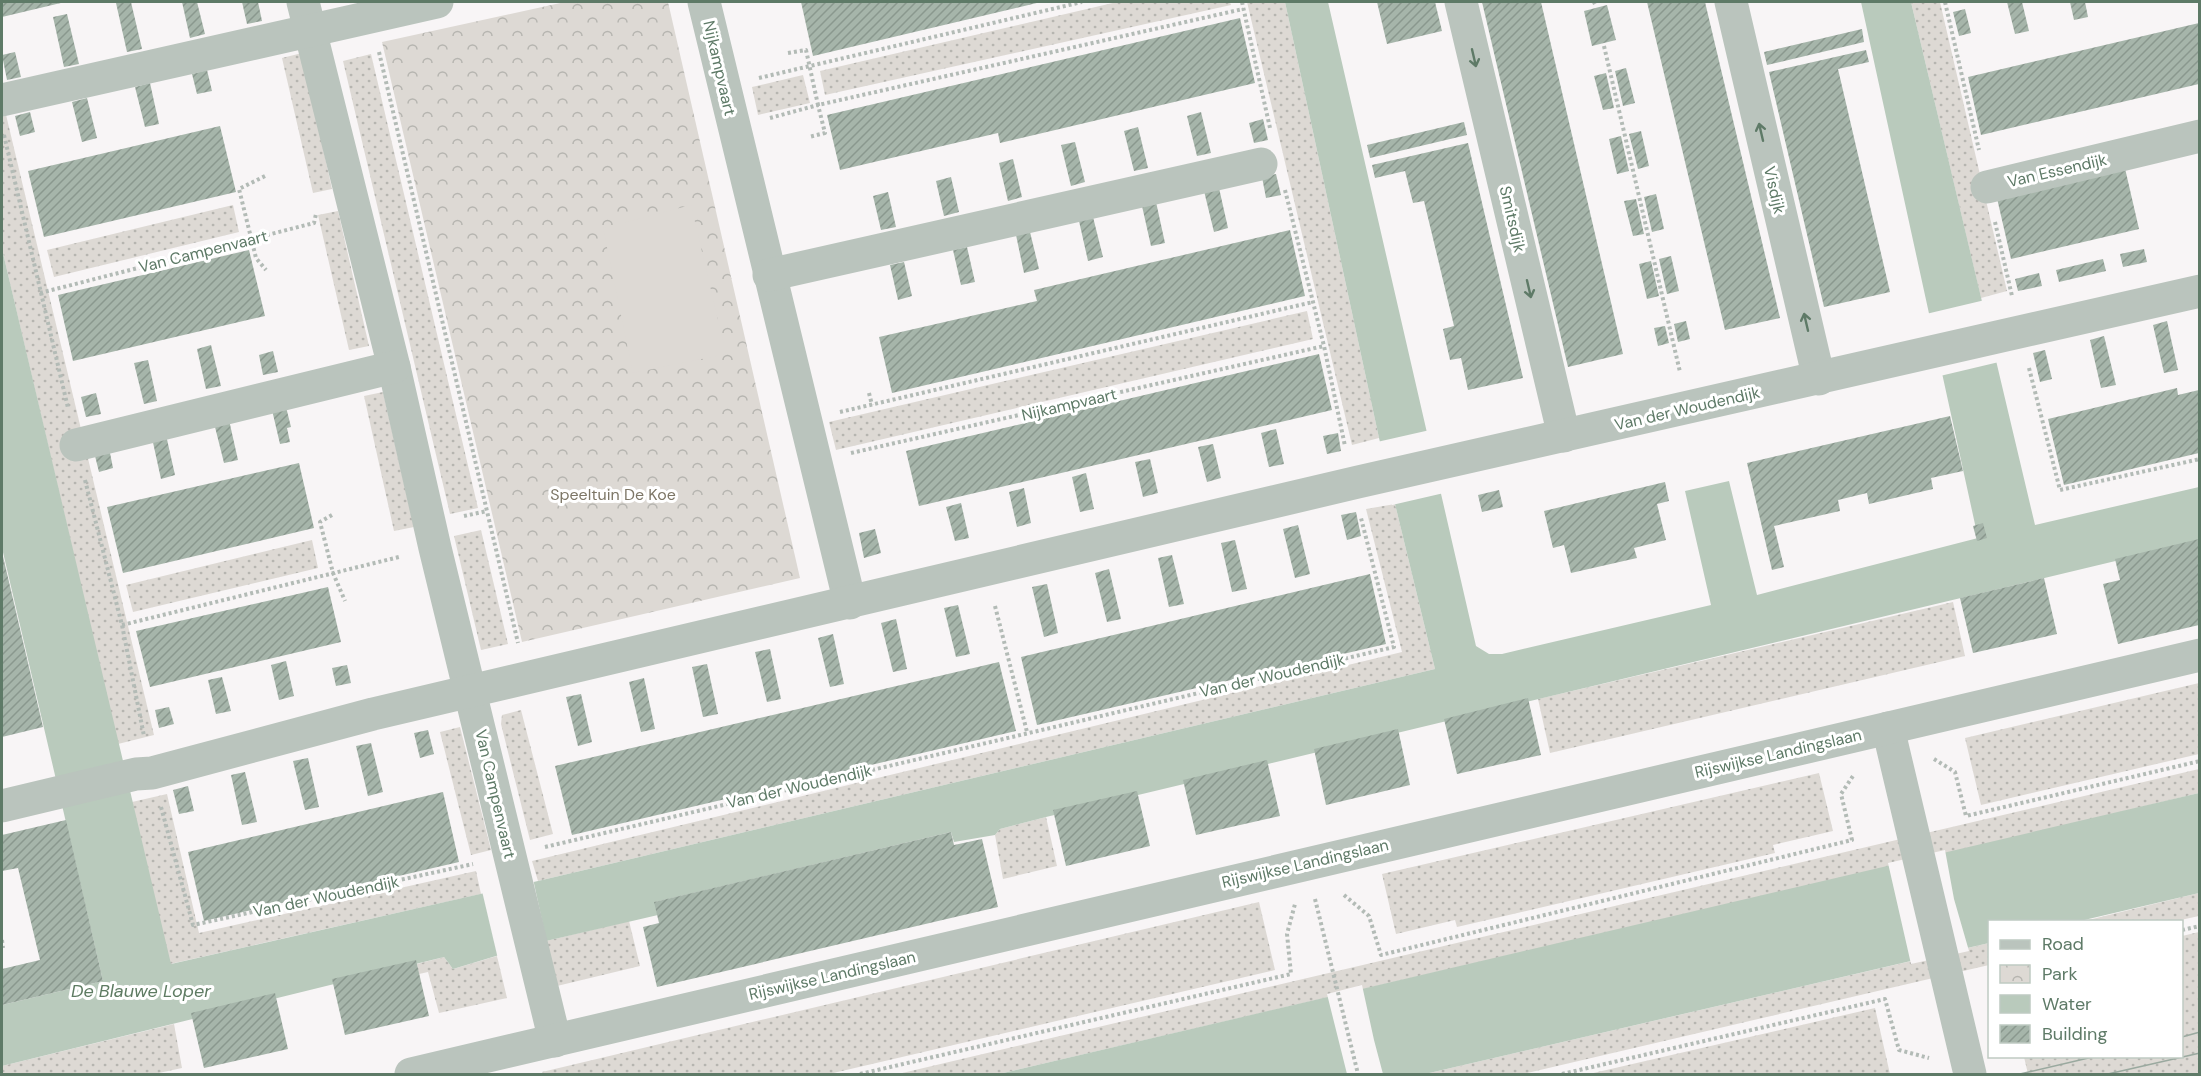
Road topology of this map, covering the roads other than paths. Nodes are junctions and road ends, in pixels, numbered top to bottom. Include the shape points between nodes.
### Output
1 (437, 2) edge
2 (704, 2) edge
3 (1461, 2) edge
4 (1731, 2) edge
5 (307, 16) edge
6 (2, 100) edge
7 (2181, 144) edge
8 (1272, 161) road end
9 (1987, 186) road end
10 (769, 275) junction
11 (2199, 291) edge
12 (394, 367) junction
13 (1820, 379) junction
14 (1564, 436) junction
15 (76, 445) dead end
16 (850, 603) junction
17 (2199, 655) edge
18 (472, 692) junction
19 (1888, 728) junction
20 (2, 806) edge
21 (555, 1041) junction
22 (1969, 1071) edge
23 (411, 1074) edge

1 - 5 street via 371,16
2 - 10 street, Nijkampvaart
3 -> 14 street, Smitsdijk
13 -> 4 street, Visdijk
5 - 6 street
5 - 12 street, Van Campenvaart
7 - 9 street, Van Essendijk
8 - 10 street
10 - 16 street, Nijkampvaart
11 - 13 street, Van der Woudendijk
12 - 15 street
12 - 18 street, Van Campenvaart
13 - 14 street, Van der Woudendijk
14 - 16 street, Van der Woudendijk
16 - 18 street, Van der Woudendijk
17 - 19 street, Rijswijkse Landingslaan
18 - 20 street, Van der Woudendijk
18 - 21 street, Van Campenvaart
19 - 21 street, Rijswijkse Landingslaan
19 - 22 street
21 - 23 street, Rijswijkse Landingslaan

